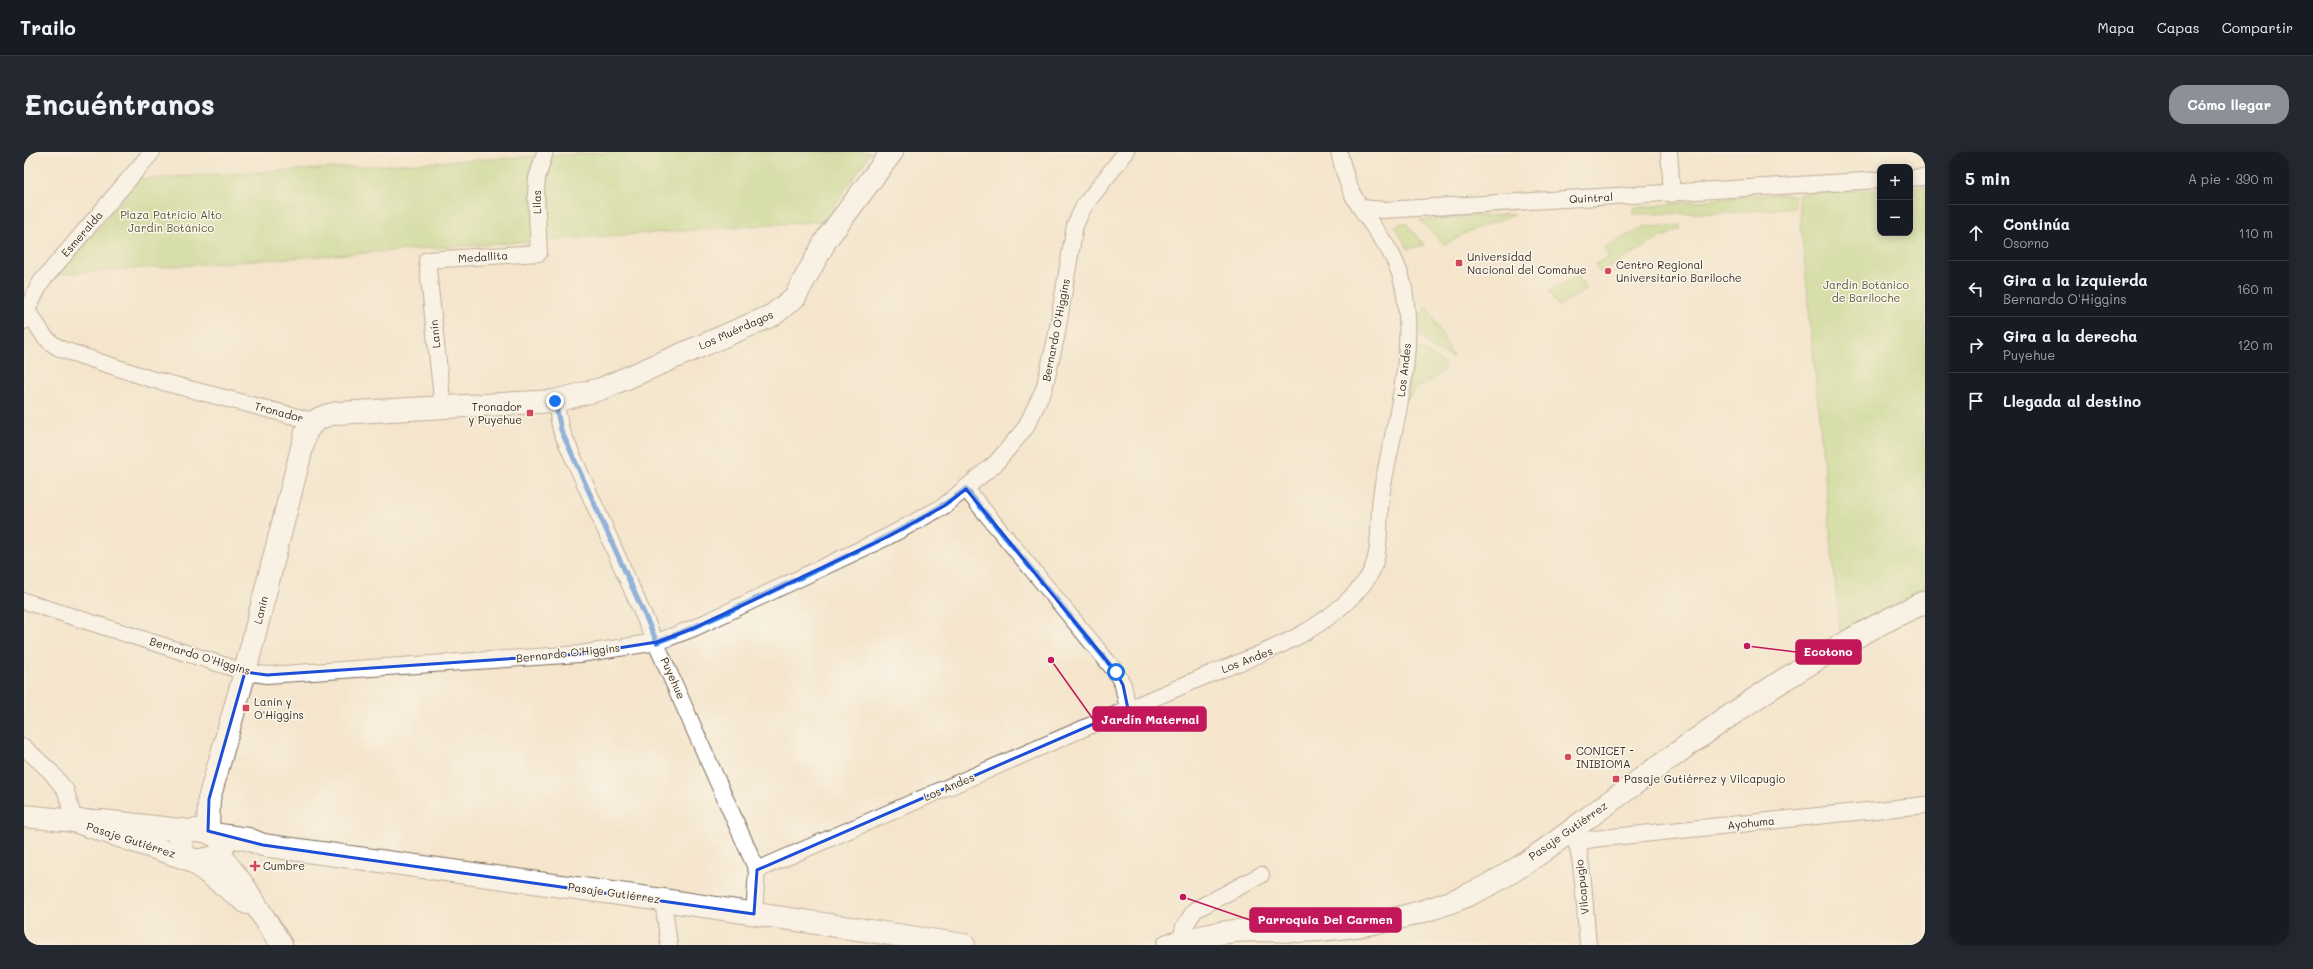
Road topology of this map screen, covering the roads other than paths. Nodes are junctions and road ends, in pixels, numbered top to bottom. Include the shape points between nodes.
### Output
1 (152, 152) edge
2 (546, 152) edge
3 (892, 152) edge
4 (1126, 152) edge
5 (1339, 152) edge
6 (1669, 152) edge
7 (1925, 177) edge
8 (1913, 178) edge
9 (1877, 180) edge
10 (1672, 194) junction
11 (1362, 208) junction
12 (539, 253) joint
13 (427, 260) joint
14 (25, 314) edge
15 (555, 401) junction
16 (443, 408) junction
17 (312, 421) junction
18 (966, 489) junction
19 (24, 601) edge
20 (1925, 602) edge
21 (657, 642) junction
22 (245, 672) junction
23 (1128, 709) junction
24 (24, 747) edge
25 (1925, 805) edge
26 (24, 816) edge
27 (74, 821) junction
28 (202, 831) junction
29 (1574, 836) junction
30 (263, 845) junction
31 (221, 854) junction
32 (190, 859) junction
33 (757, 870) junction
34 (1261, 875) dead end
35 (662, 900) junction
36 (259, 913) junction
37 (754, 914) junction
38 (1176, 944) edge
39 (281, 945) edge
40 (669, 945) edge
41 (964, 945) edge
42 (1588, 945) edge

1 - 14 street, Esmeralda via 41,282
2 - 12 street, Lilas via 537,178
3 - 15 main road, Los Muérdagos via 826,240 794,297 784,307 773,315 601,389
4 - 18 street, Bernardo O'Higgins via 1084,206 1075,225 1056,338 1044,389 1026,427 996,463
5 - 11 street via 1345,178
6 - 10 street
7 - 8 street
9 - 10 street, Quintral
10 - 11 street, Quintral via 1384,210
11 - 23 street, Los Andes via 1398,267 1404,290 1408,338 1403,390 1381,493 1378,551 1373,569 1364,583 1348,599 1299,637 1276,649
12 - 13 street, Medallita
13 - 16 street, Lanín
14 - 17 street, Tronador via 50,344 61,349 151,379
15 - 16 main road, Tronador
15 - 21 street, Puyehue via 561,430
16 - 17 main road, Tronador via 337,413
17 - 22 main road, Lanín via 306,432
18 - 21 street, Bernardo O'Higgins via 944,506 887,537 694,628
18 - 23 street via 1116,672 1123,685
19 - 22 street, Bernardo O'Higgins
20 - 29 main road, Pasaje Gutiérrez via 1836,646 1792,673
21 - 22 street, Bernardo O'Higgins via 580,654 267,675
21 - 33 street, Puyehue
22 - 28 main road, Lanín via 209,799 202,810
23 - 33 street, Los Andes
24 - 27 street via 51,772 66,791
25 - 29 street, Ayohuma via 1593,839
26 - 27 main road, Pasaje Gutiérrez
27 - 28 main road, Pasaje Gutiérrez via 102,820
27 - 32 main road, Pasaje Gutiérrez
28 - 30 main road, Pasaje Gutiérrez via 248,839
28 - 31 main road via 222,844
28 - 32 main road via 184,835 180,841 182,851
29 - 38 main road, Pasaje Gutiérrez via 1463,897 1425,911 1383,922 1340,928 1236,931
29 - 42 street, Vilcapugio
30 - 31 main road, Pasaje Gutiérrez
30 - 35 main road, Pasaje Gutiérrez
31 - 32 main road via 214,858
31 - 36 main road via 244,886
32 - 36 main road
33 - 37 street, Puyehue
34 - 38 street via 1195,910
35 - 37 main road, Pasaje Gutiérrez
35 - 40 street
36 - 39 main road
37 - 41 main road, Pasaje Gutiérrez

